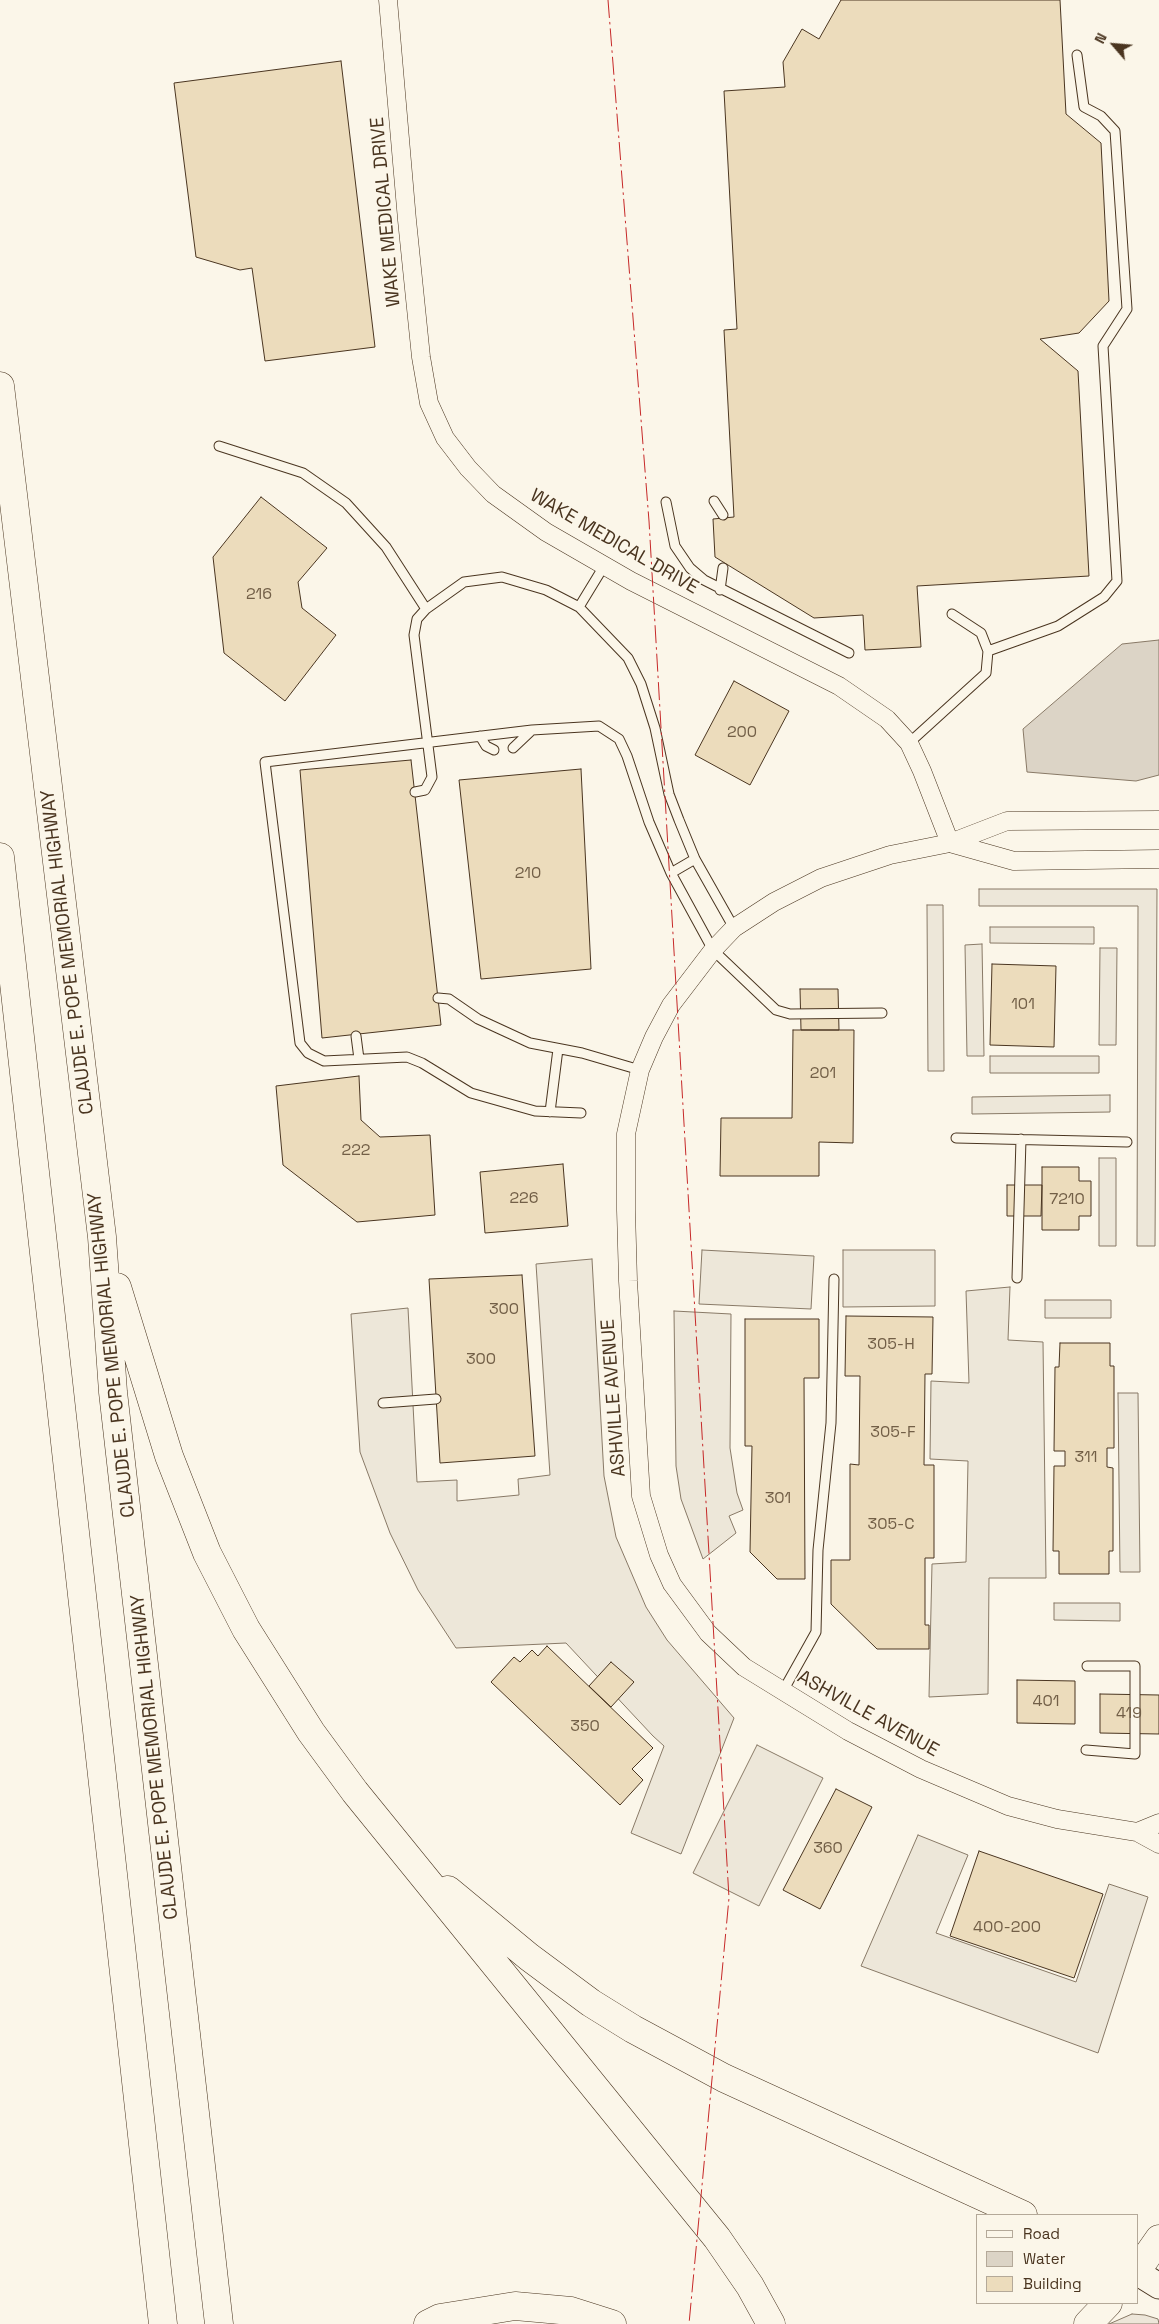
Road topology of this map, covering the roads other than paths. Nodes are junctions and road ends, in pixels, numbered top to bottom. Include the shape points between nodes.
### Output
1 (388, 0) edge
2 (1078, 55) dead end
3 (0, 386) edge
4 (219, 446) dead end
5 (714, 501) dead end
6 (666, 502) dead end
7 (723, 516) dead end
8 (604, 566) junction
9 (723, 568) dead end
10 (720, 590) junction
11 (578, 607) junction
12 (426, 608) junction
13 (952, 614) dead end
14 (988, 651) junction
15 (849, 653) dead end
16 (532, 730) junction
17 (480, 736) junction
18 (429, 742) junction
19 (909, 743) junction
20 (512, 748) dead end
21 (494, 750) dead end
22 (415, 792) dead end
23 (1159, 820) edge
24 (950, 843) junction
25 (0, 857) edge
26 (1159, 859) edge
27 (695, 860) junction
28 (671, 873) junction
29 (734, 928) junction
30 (713, 950) junction
31 (438, 998) dead end
32 (882, 1013) dead end
33 (356, 1036) dead end
34 (558, 1049) junction
35 (359, 1060) junction
36 (640, 1070) junction
37 (550, 1112) junction
38 (581, 1113) dead end
39 (956, 1138) dead end
40 (1021, 1140) junction
41 (1127, 1142) dead end
42 (102, 1236) junction
43 (1017, 1278) dead end
44 (834, 1279) dead end
45 (436, 1399) dead end
46 (383, 1402) dead end
47 (1087, 1666) dead end
48 (783, 1692) junction
49 (1086, 1750) dead end
50 (1159, 1823) edge
51 (1137, 1832) junction
52 (1159, 1844) edge
53 (402, 1851) junction
54 (1021, 2214) edge
55 (1159, 2239) edge
56 (1139, 2268) edge
57 (1139, 2274) edge
58 (1159, 2286) edge
59 (1107, 2304) edge
60 (163, 2324) edge
61 (219, 2324) edge
62 (428, 2324) edge
63 (612, 2324) edge
64 (771, 2324) edge
65 (1088, 2324) edge

1 - 8 street, WAKE MEDICAL DRIVE via 406,220 429,403 445,438 493,494 546,532
2 - 14 lane via 1084,106 1101,116 1115,131 1126,309 1103,346 1116,581 1104,597 1058,626
3 - 42 main road, CLAUDE E. POPE MEMORIAL HIGHWAY
4 - 12 lane via 303,473 346,503 386,547
5 - 7 lane
6 - 10 lane via 675,546 690,568
8 - 11 lane
8 - 19 street, WAKE MEDICAL DRIVE via 838,686 887,719
9 - 10 lane
10 - 15 lane
11 - 12 lane via 546,590 502,577 464,582
11 - 27 lane via 628,658 641,684 655,728 669,794
12 - 18 lane via 417,619 414,635
13 - 14 lane via 981,633
14 - 19 lane via 986,673
16 - 17 lane
16 - 20 lane
16 - 28 lane via 599,726 619,739
17 - 18 lane
17 - 21 lane via 486,746
18 - 22 lane via 432,777 424,790
18 - 35 lane via 265,762 300,1043 308,1053 324,1061
19 - 24 street, WAKE MEDICAL DRIVE
23 - 24 street, ASHVILLE AVENUE via 1007,821
24 - 26 street, ASHVILLE AVENUE via 1014,861
24 - 29 street, ASHVILLE AVENUE via 890,855 821,878 774,902
25 - 60 main road
27 - 28 lane
27 - 29 lane
28 - 30 lane
29 - 30 street, ASHVILLE AVENUE
30 - 32 lane via 776,1010 790,1014
30 - 36 street, ASHVILLE AVENUE via 671,1005
31 - 34 lane via 449,999 478,1019 530,1043
33 - 35 lane
34 - 36 lane
34 - 37 lane
35 - 37 lane via 407,1057 471,1094 534,1111
36 - 48 street, ASHVILLE AVENUE via 626,1134 626,1210 641,1496 659,1555 672,1584 693,1614 744,1667
37 - 38 lane
39 - 40 lane
40 - 41 lane
40 - 43 lane
42 - 53 main road via 169,1456 207,1553 246,1629 311,1732
42 - 61 main road, CLAUDE E. POPE MEMORIAL HIGHWAY via 114,1392
44 - 48 lane via 831,1423 818,1550 816,1632
45 - 46 lane
47 - 49 lane via 1135,1666 1135,1754
48 - 51 street, ASHVILLE AVENUE via 921,1769 1008,1806 1057,1819
50 - 51 street
51 - 52 street, ASHVILLE AVENUE
53 - 54 main road via 529,1957 591,2003 633,2029 724,2078
53 - 64 main road via 717,2238
55 - 56 main road
57 - 58 street
59 - 65 main road
62 - 63 main road via 440,2318 515,2306 572,2312

